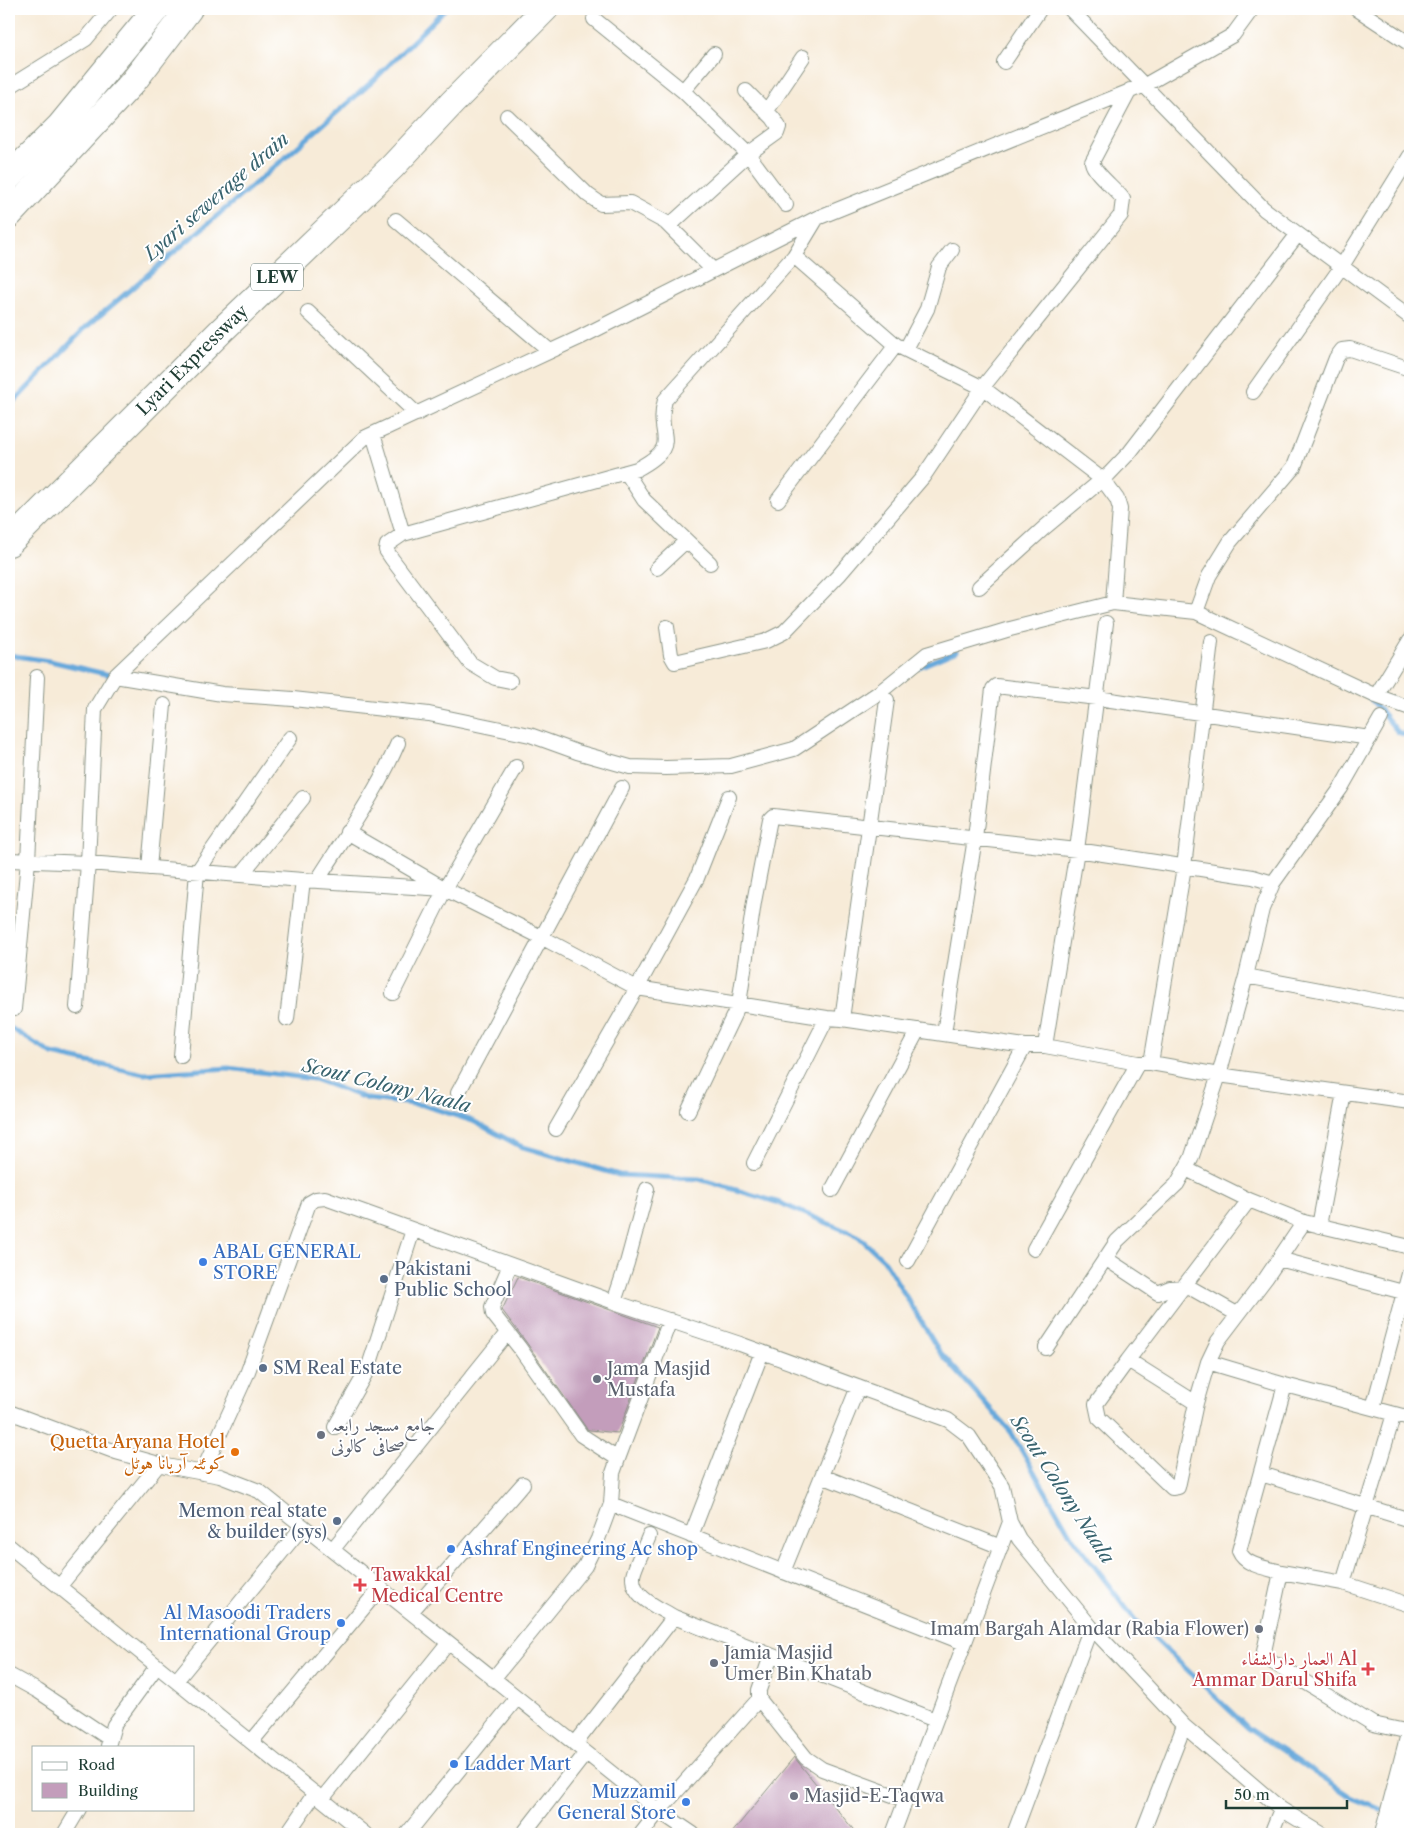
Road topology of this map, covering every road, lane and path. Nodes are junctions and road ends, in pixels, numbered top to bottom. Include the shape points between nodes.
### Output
1 (111, 9) edge
2 (156, 9) edge
3 (189, 9) edge
4 (545, 9) edge
5 (1040, 9) edge
6 (1070, 9) edge
7 (1252, 9) edge
8 (1356, 9) edge
9 (594, 19) dead end
10 (1410, 44) edge
11 (714, 54) dead end
12 (803, 57) dead end
13 (1004, 62) dead end
14 (1145, 84) junction
15 (9, 87) edge
16 (746, 90) dead end
17 (1130, 90) junction
18 (684, 91) junction
19 (766, 112) junction
20 (507, 116) dead end
21 (748, 154) junction
22 (1410, 156) edge
23 (9, 177) edge
24 (786, 205) dead end
25 (9, 215) edge
26 (817, 218) junction
27 (396, 220) dead end
28 (669, 226) junction
29 (1298, 234) junction
30 (952, 250) dead end
31 (794, 256) junction
32 (1342, 266) junction
33 (713, 270) junction
34 (308, 312) dead end
35 (1410, 317) edge
36 (901, 347) junction
37 (550, 351) junction
38 (1410, 369) edge
39 (983, 388) junction
40 (1253, 392) dead end
41 (417, 414) junction
42 (373, 434) junction
43 (626, 472) junction
44 (1103, 480) junction
45 (778, 500) dead end
46 (403, 534) junction
47 (686, 541) junction
48 (9, 543) edge
49 (710, 564) dead end
50 (657, 568) dead end
51 (980, 587) dead end
52 (1112, 602) junction
53 (1196, 612) junction
54 (1106, 623) dead end
55 (667, 627) dead end
56 (1410, 640) edge
57 (1211, 642) dead end
58 (115, 676) junction
59 (37, 677) dead end
60 (510, 681) dead end
61 (1376, 696) junction
62 (1096, 698) junction
63 (887, 700) dead end
64 (164, 705) dead end
65 (1410, 708) edge
66 (1202, 713) junction
67 (1381, 718) dead end
68 (290, 738) dead end
69 (1370, 738) junction
70 (398, 742) dead end
71 (516, 767) dead end
72 (622, 788) dead end
73 (303, 798) dead end
74 (729, 798) dead end
75 (869, 826) junction
76 (348, 832) junction
77 (975, 838) junction
78 (1077, 850) junction
79 (9, 860) edge
80 (28, 861) junction
81 (88, 863) junction
82 (1184, 867) junction
83 (149, 868) junction
84 (197, 872) junction
85 (242, 875) junction
86 (310, 880) junction
87 (1273, 883) junction
88 (445, 889) junction
89 (543, 938) junction
90 (1246, 976) junction
91 (637, 988) junction
92 (392, 993) dead end
93 (739, 1004) junction
94 (77, 1007) dead end
95 (1410, 1007) edge
96 (14, 1009) dead end
97 (827, 1018) junction
98 (287, 1019) dead end
99 (842, 1019) junction
100 (918, 1030) junction
101 (944, 1033) junction
102 (1025, 1046) junction
103 (1045, 1046) junction
104 (181, 1056) dead end
105 (1145, 1063) junction
106 (1219, 1075) junction
107 (458, 1093) dead end
108 (1344, 1093) junction
109 (1410, 1102) edge
110 (688, 1111) dead end
111 (556, 1129) dead end
112 (754, 1163) dead end
113 (1186, 1169) junction
114 (647, 1189) dead end
115 (832, 1190) dead end
116 (1249, 1200) junction
117 (1304, 1222) junction
118 (1319, 1226) junction
119 (413, 1230) junction
120 (1410, 1246) edge
121 (1034, 1248) dead end
122 (1105, 1258) junction
123 (1279, 1259) junction
124 (908, 1261) dead end
125 (510, 1265) junction
126 (1410, 1270) edge
127 (1182, 1287) junction
128 (1403, 1292) junction
129 (614, 1302) junction
130 (1237, 1314) junction
131 (670, 1320) junction
132 (507, 1333) junction
133 (1046, 1348) dead end
134 (762, 1352) junction
135 (1128, 1360) junction
136 (1208, 1362) junction
137 (1285, 1385) junction
138 (858, 1387) junction
139 (1196, 1403) junction
140 (1373, 1408) junction
141 (9, 1412) edge
142 (1394, 1414) junction
143 (1410, 1418) edge
144 (335, 1428) dead end
145 (618, 1459) junction
146 (159, 1464) junction
147 (202, 1473) junction
148 (1261, 1474) junction
149 (822, 1476) junction
150 (523, 1484) dead end
151 (611, 1504) junction
152 (1366, 1505) junction
153 (1410, 1520) edge
154 (1010, 1522) junction
155 (303, 1526) junction
156 (649, 1536) dead end
157 (691, 1536) junction
158 (9, 1546) edge
159 (1001, 1547) junction
160 (333, 1549) junction
161 (783, 1572) junction
162 (1281, 1572) junction
163 (1343, 1583) junction
164 (59, 1587) junction
165 (381, 1587) junction
166 (1410, 1605) edge
167 (411, 1612) junction
168 (674, 1617) junction
169 (1091, 1627) junction
170 (448, 1643) junction
171 (964, 1643) junction
172 (771, 1656) junction
173 (157, 1666) junction
174 (9, 1675) edge
175 (493, 1679) junction
176 (176, 1681) junction
177 (517, 1698) junction
178 (759, 1699) junction
179 (935, 1720) junction
180 (1184, 1726) junction
181 (1410, 1737) edge
182 (252, 1742) junction
183 (109, 1743) edge
184 (581, 1749) junction
185 (318, 1796) junction
186 (906, 1800) junction
187 (1410, 1801) edge
188 (1281, 1809) junction
189 (78, 1810) edge
190 (659, 1811) junction
191 (64, 1834) edge
192 (287, 1834) edge
193 (365, 1834) edge
194 (407, 1834) edge
195 (523, 1834) edge
196 (641, 1834) edge
197 (693, 1834) edge
198 (893, 1834) edge
199 (1014, 1834) edge
200 (1142, 1834) edge
201 (1271, 1834) edge
202 (1322, 1834) edge
203 (1385, 1834) edge
204 (1402, 1834) edge

1 - 15 street via 86,39
2 - 23 highway via 60,126
3 - 25 highway via 133,82
4 - 48 highway, Lyari Expressway / LEW via 392,167 229,323
5 - 13 street
6 - 14 street
7 - 14 street via 1233,35
8 - 10 street
9 - 18 street
11 - 18 street
12 - 19 street
14 - 17 street
14 - 29 street via 1264,209
16 - 19 street
17 - 26 street
17 - 39 street via 1092,162 1093,168 1123,199 1121,215
18 - 21 street
19 - 21 street via 779,127 777,133
20 - 28 street via 601,204 630,203
21 - 24 street
21 - 28 street
22 - 32 street
26 - 31 street
26 - 33 street
27 - 37 street
28 - 33 street
29 - 32 street
29 - 44 street via 1130,452
30 - 36 street via 939,267 927,309
31 - 36 street
31 - 43 street via 665,400 662,412 666,446 661,454 653,461
32 - 35 street
32 - 40 street
33 - 37 street
34 - 41 street
36 - 39 street
36 - 45 street
37 - 41 street
38 - 53 street via 1350,349 1342,350 1336,358 1294,467 1230,542 1209,576
39 - 44 street
39 - 55 street via 923,477 839,575 784,632 766,642 676,662 671,655
41 - 42 street
42 - 46 street
42 - 58 street via 364,438
43 - 46 street
43 - 47 street via 644,500
44 - 51 street via 1044,528
44 - 52 street via 1120,509
46 - 60 street via 387,545 386,550 392,560 470,663 496,678
47 - 49 street
47 - 50 street
52 - 53 street
52 - 58 street via 927,654 880,692 794,749 731,766 630,767 530,735 429,714 222,694
53 - 61 street
54 - 62 street
56 - 61 street
57 - 66 street
58 - 81 street via 96,709
59 - 80 street
61 - 65 street
62 - 66 street
62 - 77 street via 1001,686 992,689
62 - 78 street
63 - 75 street
64 - 83 street
66 - 69 street
66 - 82 street
67 - 69 street
68 - 84 street
69 - 87 street via 1341,788
70 - 76 street via 373,793
71 - 88 street
72 - 89 street
73 - 85 street
74 - 91 street via 697,878
75 - 77 street
75 - 93 street via 778,815 770,819
75 - 99 street
76 - 86 street
76 - 88 street
77 - 78 street
77 - 101 street
78 - 82 street
78 - 103 street
79 - 80 street
80 - 81 street
80 - 96 street
81 - 83 street
81 - 94 street
82 - 87 street
82 - 105 street
83 - 84 street
84 - 85 street
84 - 104 street
85 - 86 street
86 - 88 street
86 - 98 street
87 - 90 street via 1262,909
88 - 89 street
88 - 92 street
89 - 91 street
89 - 107 street
90 - 95 street
90 - 106 street
91 - 93 street
91 - 111 street
93 - 97 street
93 - 110 street
97 - 99 street
97 - 112 street
99 - 100 street
100 - 101 street
100 - 115 street
101 - 102 street
102 - 103 street
102 - 124 street
103 - 105 street
105 - 106 street
105 - 121 street
106 - 108 street
106 - 113 street
108 - 109 street
108 - 118 street
113 - 116 street
113 - 122 street via 1177,1184 1117,1241
114 - 129 street
116 - 117 street
116 - 127 street
117 - 118 street
117 - 123 street
118 - 120 street
119 - 125 street
119 - 144 street via 368,1369
119 - 147 street via 325,1198 309,1203 248,1374
122 - 127 street via 1158,1292
122 - 133 street
123 - 128 street
123 - 130 street
125 - 129 street
125 - 132 street via 492,1307 493,1314
126 - 128 street
127 - 130 street via 1190,1287
127 - 135 street
128 - 140 street
129 - 131 street
130 - 136 street via 1218,1340
131 - 134 street
131 - 145 street
132 - 145 street via 581,1436
132 - 160 street
134 - 138 street
134 - 157 street
135 - 139 street
135 - 139 street via 1096,1404 1096,1410 1099,1418 1172,1488 1178,1487
136 - 137 street
136 - 139 street
137 - 140 street
137 - 148 street
138 - 149 street
138 - 154 street via 948,1420 969,1436 1002,1486
140 - 142 street
141 - 146 street via 116,1452
142 - 143 street
142 - 152 street
145 - 151 street via 613,1473
146 - 147 street
146 - 164 street
147 - 155 street via 220,1476 259,1491
148 - 152 street
148 - 162 street via 1239,1551 1248,1562
149 - 159 street
149 - 161 street
150 - 167 street
151 - 157 street
151 - 175 street via 585,1566
152 - 153 street
152 - 163 street
154 - 159 street
154 - 169 street via 1029,1552
155 - 160 street
155 - 176 street
156 - 168 street via 633,1576 634,1585 641,1596
157 - 161 street
158 - 164 street
159 - 171 street
160 - 165 street
161 - 171 street
162 - 163 street
162 - 181 street via 1263,1656 1373,1724
163 - 166 street
164 - 173 street
165 - 167 street
165 - 182 street
167 - 170 street
168 - 172 street
168 - 184 street
169 - 180 street
169 - 199 street
170 - 175 street
170 - 185 street
171 - 179 street
172 - 178 street
172 - 179 street
173 - 176 street
173 - 183 street via 114,1725
174 - 183 street via 38,1691
175 - 177 street
176 - 182 street
177 - 184 street
177 - 194 street
178 - 186 street via 806,1758 822,1769
178 - 190 street
179 - 186 street
180 - 188 street
180 - 200 street
181 - 203 main road
182 - 185 street
184 - 190 street
184 - 195 street
185 - 192 street
185 - 193 street
186 - 198 street
187 - 204 main road
188 - 201 street
188 - 202 street
189 - 191 street
190 - 196 street
190 - 197 street

